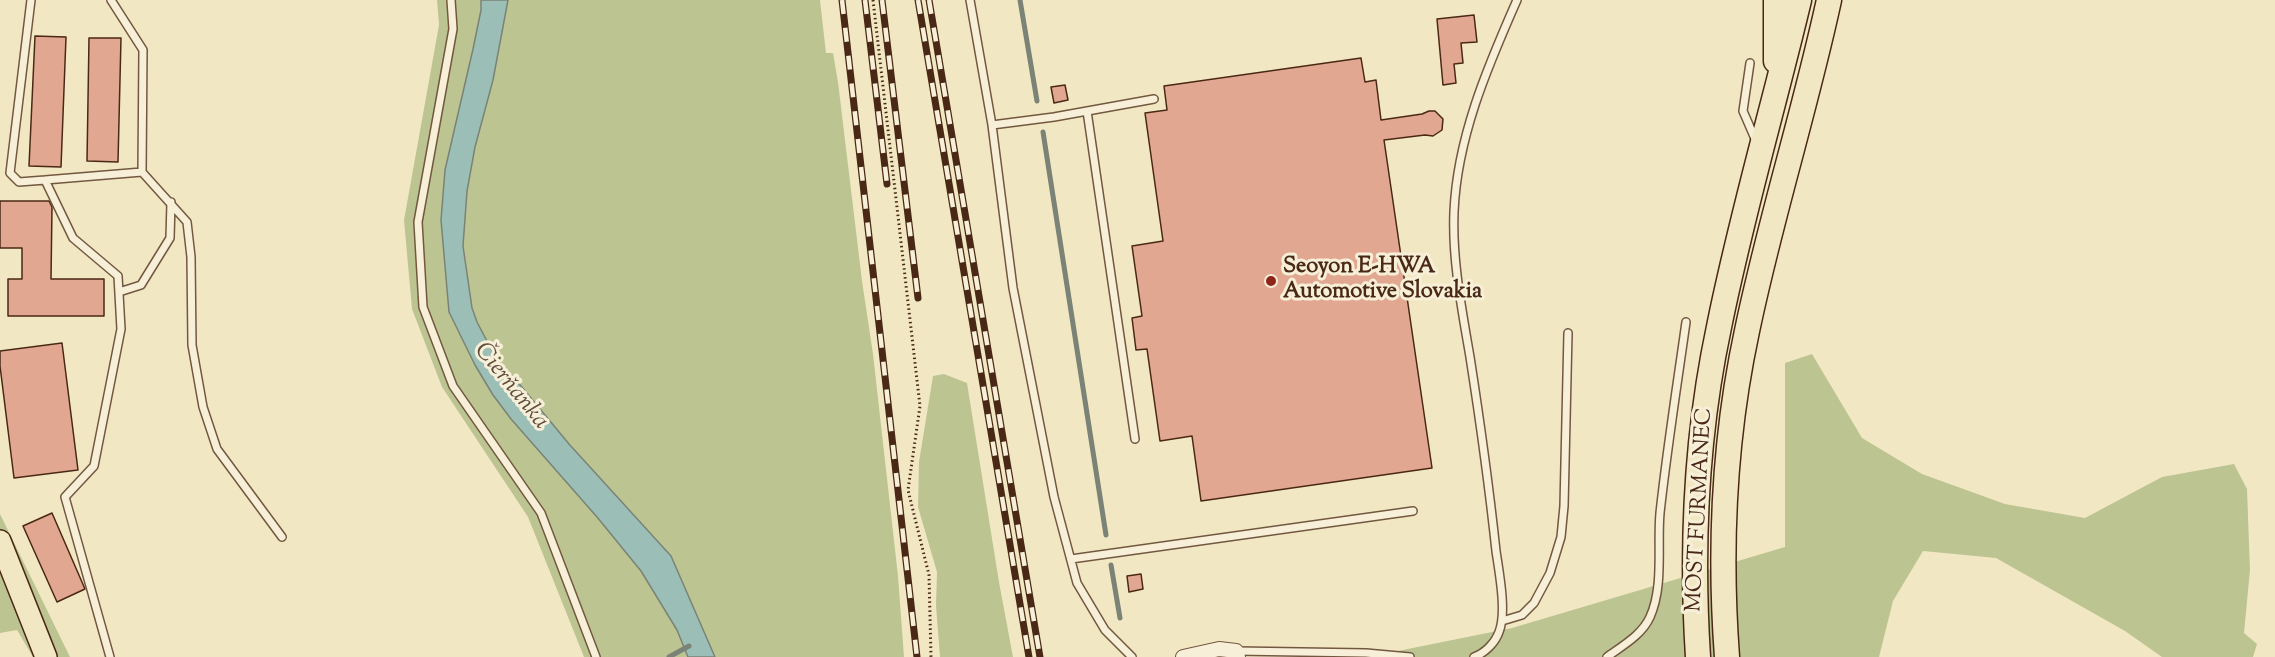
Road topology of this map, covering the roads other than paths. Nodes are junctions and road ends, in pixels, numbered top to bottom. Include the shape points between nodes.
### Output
1 (31, 0) edge
2 (111, 0) edge
3 (451, 0) edge
4 (970, 0) edge
5 (1517, 0) edge
6 (1776, 0) edge
7 (1799, 0) edge
8 (1829, 6) edge
9 (1750, 63) dead end
10 (1154, 99) dead end
11 (1776, 99) junction
12 (1087, 111) junction
13 (992, 125) junction
14 (1761, 151) junction
15 (142, 172) junction
16 (45, 180) junction
17 (171, 202) junction
18 (119, 292) junction
19 (1686, 322) dead end
20 (1568, 333) dead end
21 (1135, 439) dead end
22 (1413, 511) dead end
23 (282, 537) dead end
24 (0, 541) edge
25 (1071, 559) junction
26 (1502, 621) junction
27 (1486, 650) junction
28 (1237, 654) edge
29 (46, 657) edge
30 (110, 657) edge
31 (597, 657) edge
32 (1132, 657) edge
33 (1183, 657) edge
34 (1410, 657) edge
35 (1474, 657) edge
36 (1492, 657) edge
37 (1606, 657) edge
38 (1698, 657) edge
39 (1727, 657) edge

1 - 16 lane via 10,173 19,182
2 - 15 lane via 143,50
3 - 31 lane via 453,28 418,222 423,307 453,386 541,513
4 - 13 lane
5 - 26 lane via 1468,125 1454,214 1460,295 1493,520
6 - 11 highway
7 - 11 highway
8 - 39 highway, MOST FURMANEC via 1772,223 1735,397 1724,545
9 - 14 lane via 1743,111
10 - 12 lane
11 - 14 highway, MOST FURMANEC
12 - 13 lane
12 - 21 lane
13 - 25 lane via 1013,288 1054,497
14 - 38 highway, MOST FURMANEC via 1718,328 1700,452 1695,534
15 - 16 lane
15 - 17 lane
16 - 18 lane via 73,238 118,276
17 - 18 lane via 170,238 141,285
17 - 23 lane via 187,222 192,345 203,407 217,449
18 - 30 lane via 121,329 94,466 65,497
19 - 37 lane via 1660,515 1658,581 1653,607 1642,629
20 - 26 lane via 1561,537 1550,573 1534,603 1522,615
22 - 25 lane
24 - 29 main road
25 - 32 lane via 1077,583 1105,630
26 - 27 lane via 1500,632
27 - 35 lane
27 - 36 lane
28 - 33 street via 1219,649
28 - 34 lane via 1366,653

